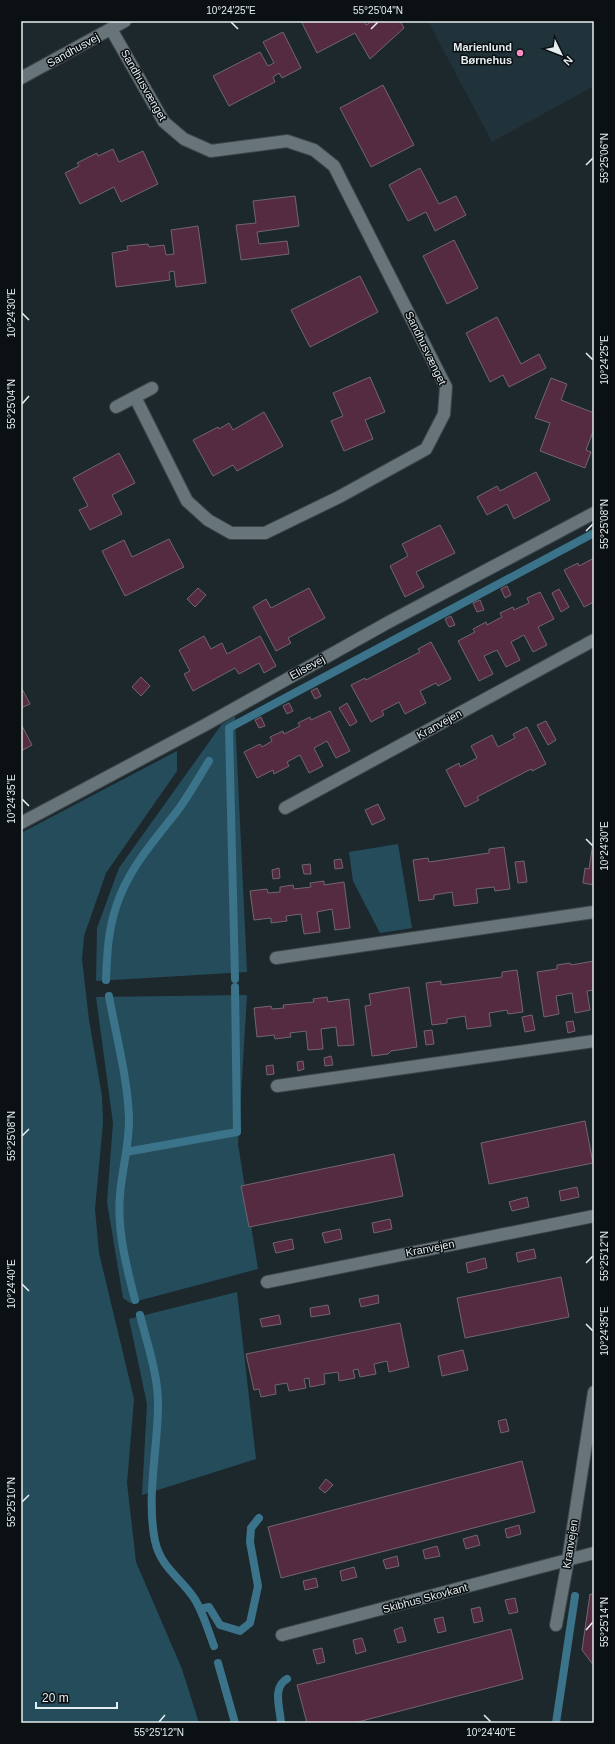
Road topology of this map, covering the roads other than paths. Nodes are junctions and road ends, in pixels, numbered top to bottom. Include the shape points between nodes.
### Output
1 (125, 21) edge
2 (111, 29) junction
3 (21, 78) edge
4 (152, 388) dead end
5 (135, 397) junction
6 (116, 408) dead end
7 (594, 513) edge
8 (594, 640) edge
9 (285, 808) dead end
10 (21, 823) edge
11 (594, 912) edge
12 (276, 958) dead end
13 (594, 1041) edge
14 (277, 1086) dead end
15 (594, 1216) edge
16 (267, 1282) dead end
17 (594, 1392) edge
18 (594, 1553) edge
19 (568, 1560) junction
20 (556, 1625) dead end
21 (282, 1635) dead end

1 - 2 street, Sandhusvej
2 - 3 street, Sandhusvej
2 - 5 street, Sandhusvænget via 164,122 184,139 211,151 287,141 314,150 334,166 446,387 444,414 426,449 339,497 265,533 231,533 208,520 187,501
4 - 5 street
5 - 6 street
7 - 10 street, Elisevej
8 - 9 street, Kranvejen
11 - 12 street
13 - 14 street
15 - 16 street, Kranvejen
17 - 19 street, Kranvejen
18 - 19 street, Skibhus Skovkant
19 - 20 street, Kranvejen
19 - 21 street, Skibhus Skovkant

